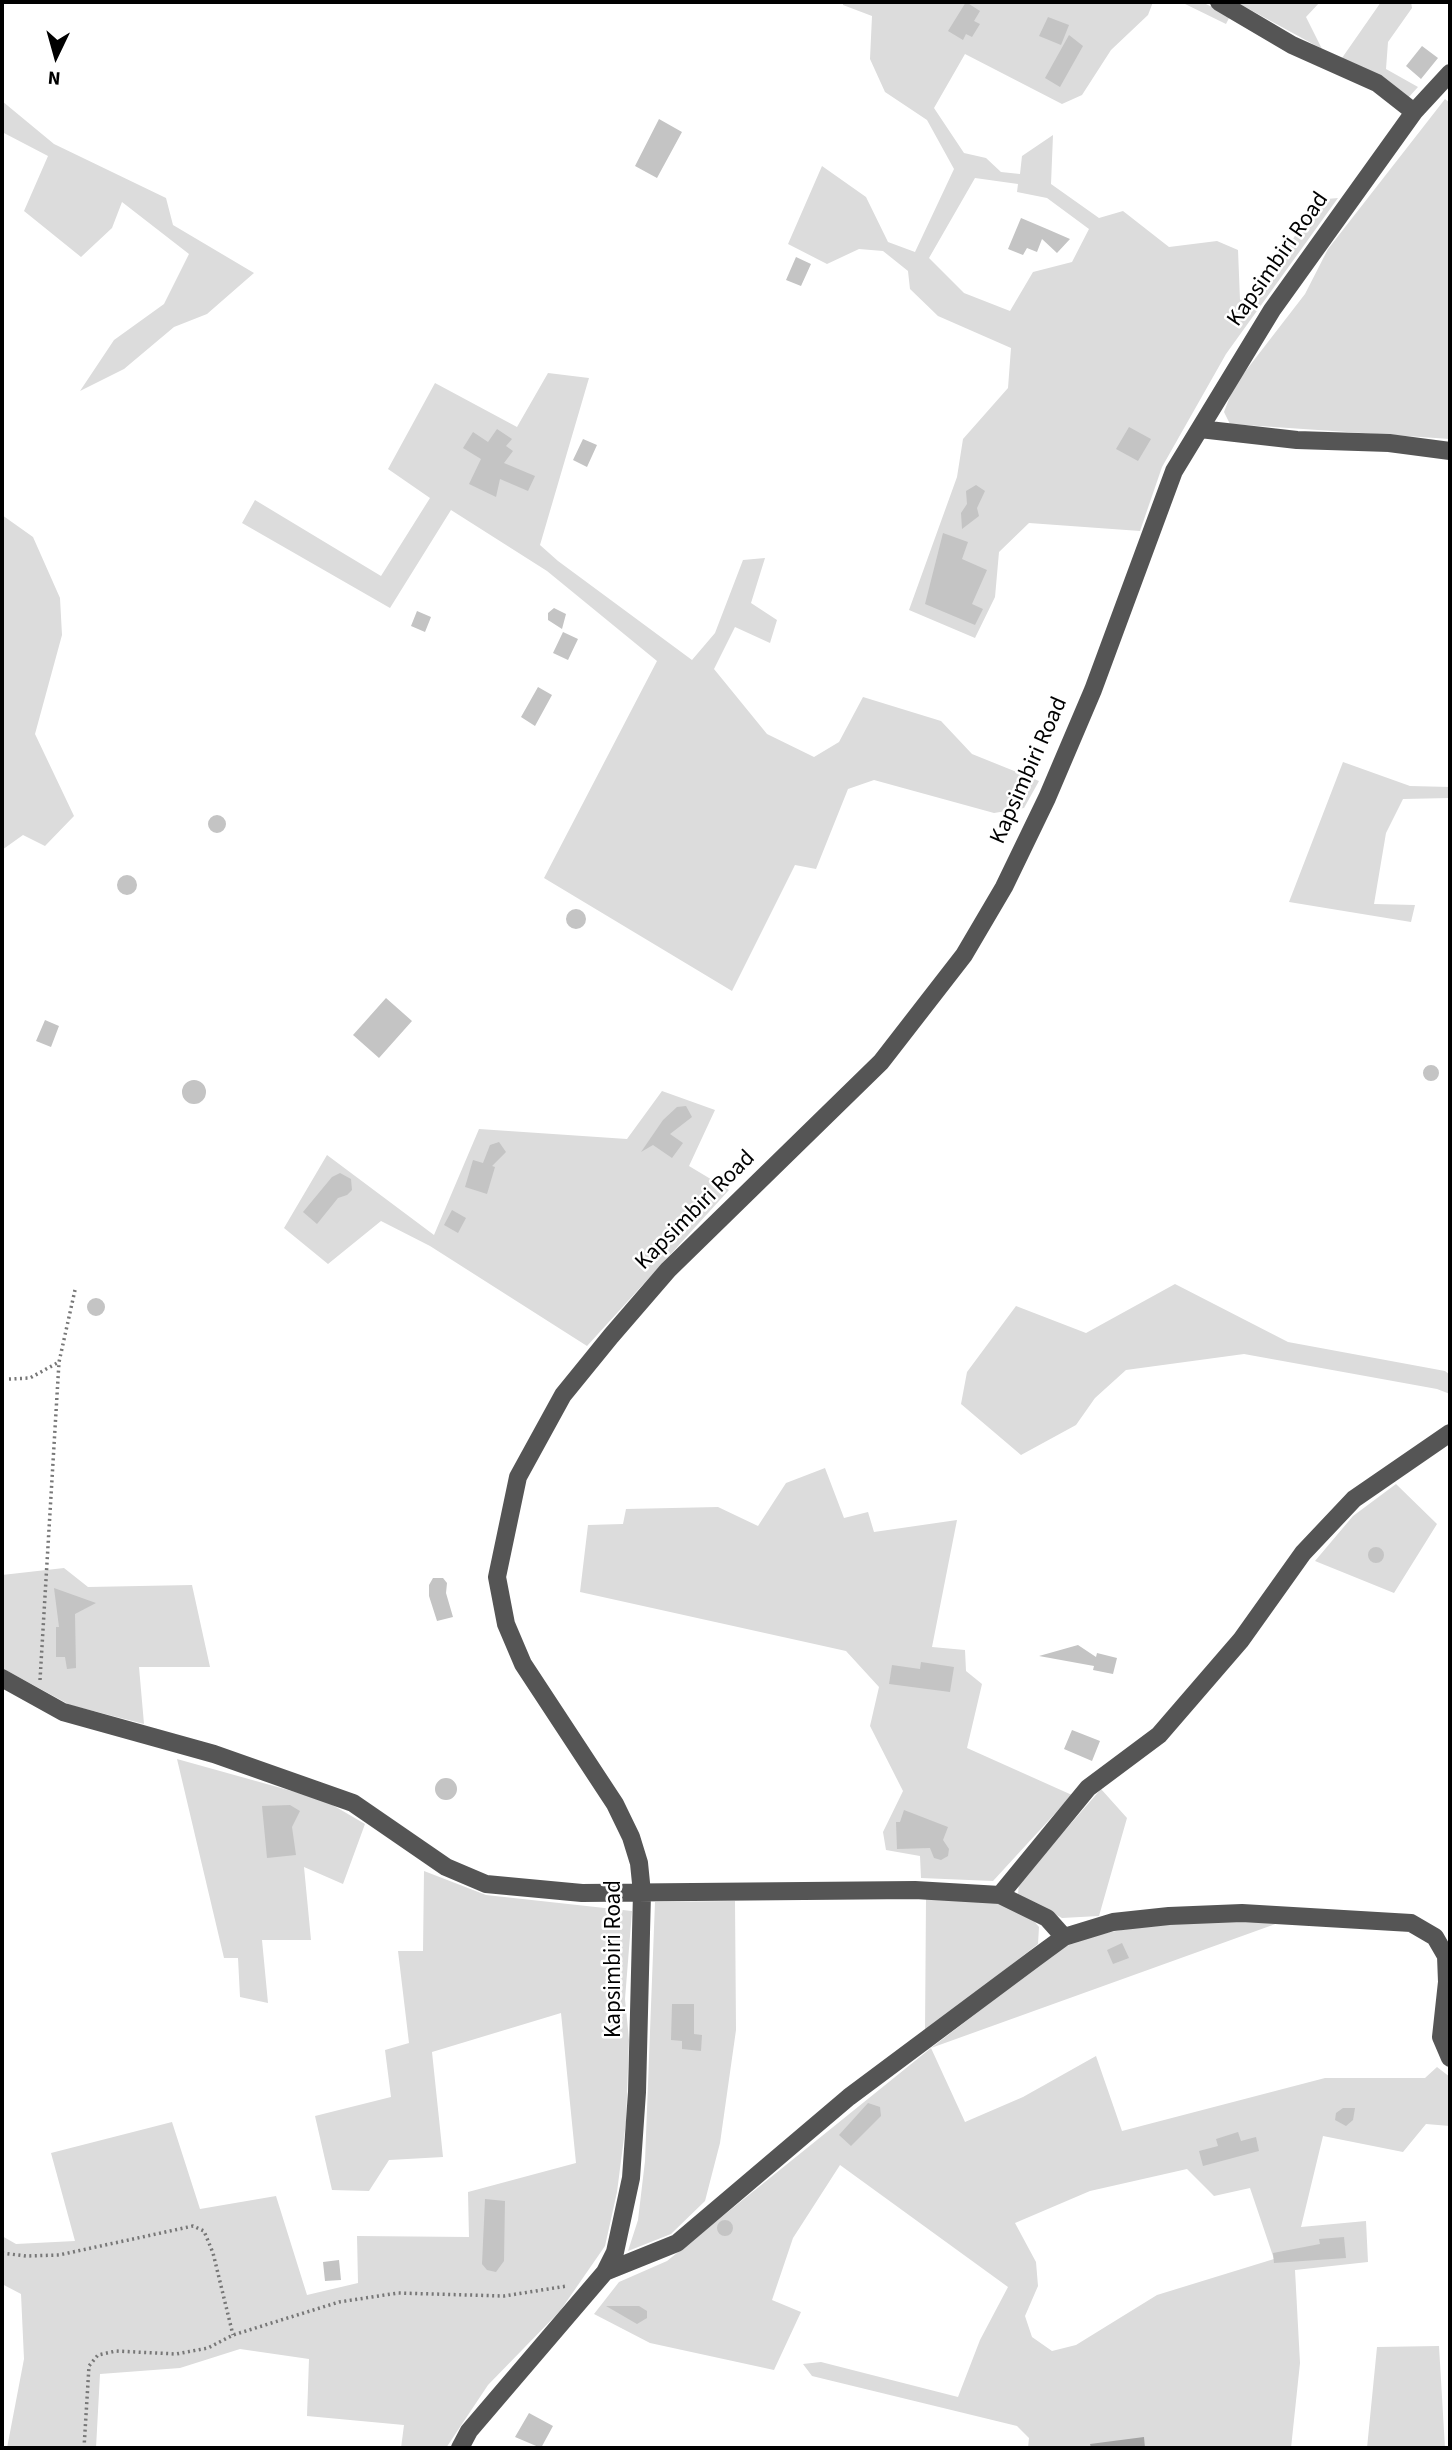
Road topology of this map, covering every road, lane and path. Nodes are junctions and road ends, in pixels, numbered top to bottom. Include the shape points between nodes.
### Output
1 (1219, 2) edge
2 (1450, 73) edge
3 (1414, 112) junction
4 (1200, 429) junction
5 (1450, 451) edge
6 (75, 1290) dead end
7 (59, 1362) junction
8 (9, 1378) dead end
9 (1450, 1433) edge
10 (2, 1678) edge
11 (39, 1699) junction
12 (642, 1893) junction
13 (1000, 1895) junction
14 (1064, 1937) junction
15 (1450, 2058) edge
16 (2, 2253) edge
17 (605, 2272) junction
18 (568, 2286) dead end
19 (233, 2334) junction
20 (84, 2448) edge
21 (460, 2448) edge

1 - 3 street via 1292,45 1377,83
2 - 3 street, Kapsimbiri Road
3 - 4 street, Kapsimbiri Road via 1272,310
4 - 5 street
4 - 12 street, Kapsimbiri Road via 1174,471 1093,690 1047,798 1004,887 964,955 881,1062 668,1270 611,1336 563,1395 518,1477 497,1577 506,1624 523,1664 615,1804 631,1837
6 - 7 path
7 - 8 path via 30,1378
7 - 11 path
9 - 13 street via 1354,1499 1303,1553 1241,1640 1159,1735 1088,1788
10 - 11 street
11 - 12 street via 63,1712 214,1754 354,1803 446,1867 486,1884
12 - 13 street via 915,1890
12 - 17 street, Kapsimbiri Road via 631,2178 615,2252
13 - 14 street via 1047,1918
14 - 15 street via 1113,1922 1242,1913 1411,1923 1435,1937 1446,1956 1441,2037
14 - 17 street via 849,2097 677,2243
16 - 19 path via 59,2255 193,2226 204,2231 213,2253
17 - 21 street, Kapsimbiri Road via 468,2431
18 - 19 path via 504,2296 398,2293 339,2302
19 - 20 path via 208,2348 176,2354 116,2351 98,2355 89,2366

